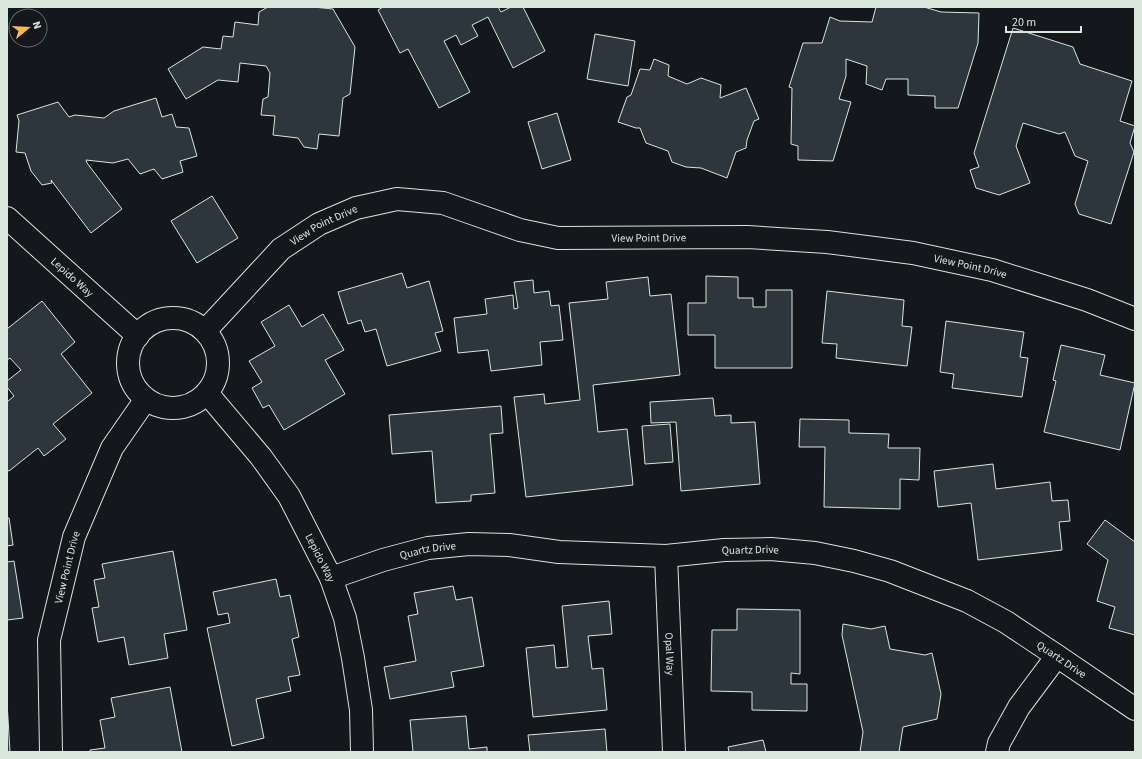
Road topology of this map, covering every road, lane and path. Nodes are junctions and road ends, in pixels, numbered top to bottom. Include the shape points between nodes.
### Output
1 (7, 218) edge
2 (1135, 319) edge
3 (205, 331) junction
4 (138, 336) junction
5 (207, 393) junction
6 (146, 399) junction
7 (666, 556) junction
8 (331, 578) junction
9 (1058, 656) junction
10 (1135, 710) edge
11 (51, 752) edge
12 (362, 752) edge
13 (674, 752) edge
14 (997, 752) edge

1 - 4 street, Lepido Way
2 - 3 street, View Point Drive via 1087,300 992,270 913,253 827,242 747,237 558,238 520,230 443,202 397,199 356,208 319,224 294,241 281,250
3 - 4 street via 192,322 177,318 161,320 145,328
3 - 5 street via 216,348 218,364 216,379
4 - 6 street via 130,354 129,370 134,385
5 - 6 street via 191,405 176,408 160,406
5 - 8 street, Lepido Way via 262,457 289,496
6 - 11 street, View Point Drive via 112,448 74,537 49,640
7 - 8 street, Quartz Drive via 559,552 509,545 469,544 428,548
7 - 9 street, Quartz Drive via 724,550 771,549 815,553 854,561 890,571 967,601 1006,622
7 - 13 street, Opal Way
8 - 12 street, Lepido Way via 345,618 353,658 361,710
9 - 10 street, Quartz Drive
9 - 14 street via 1019,707 999,743

